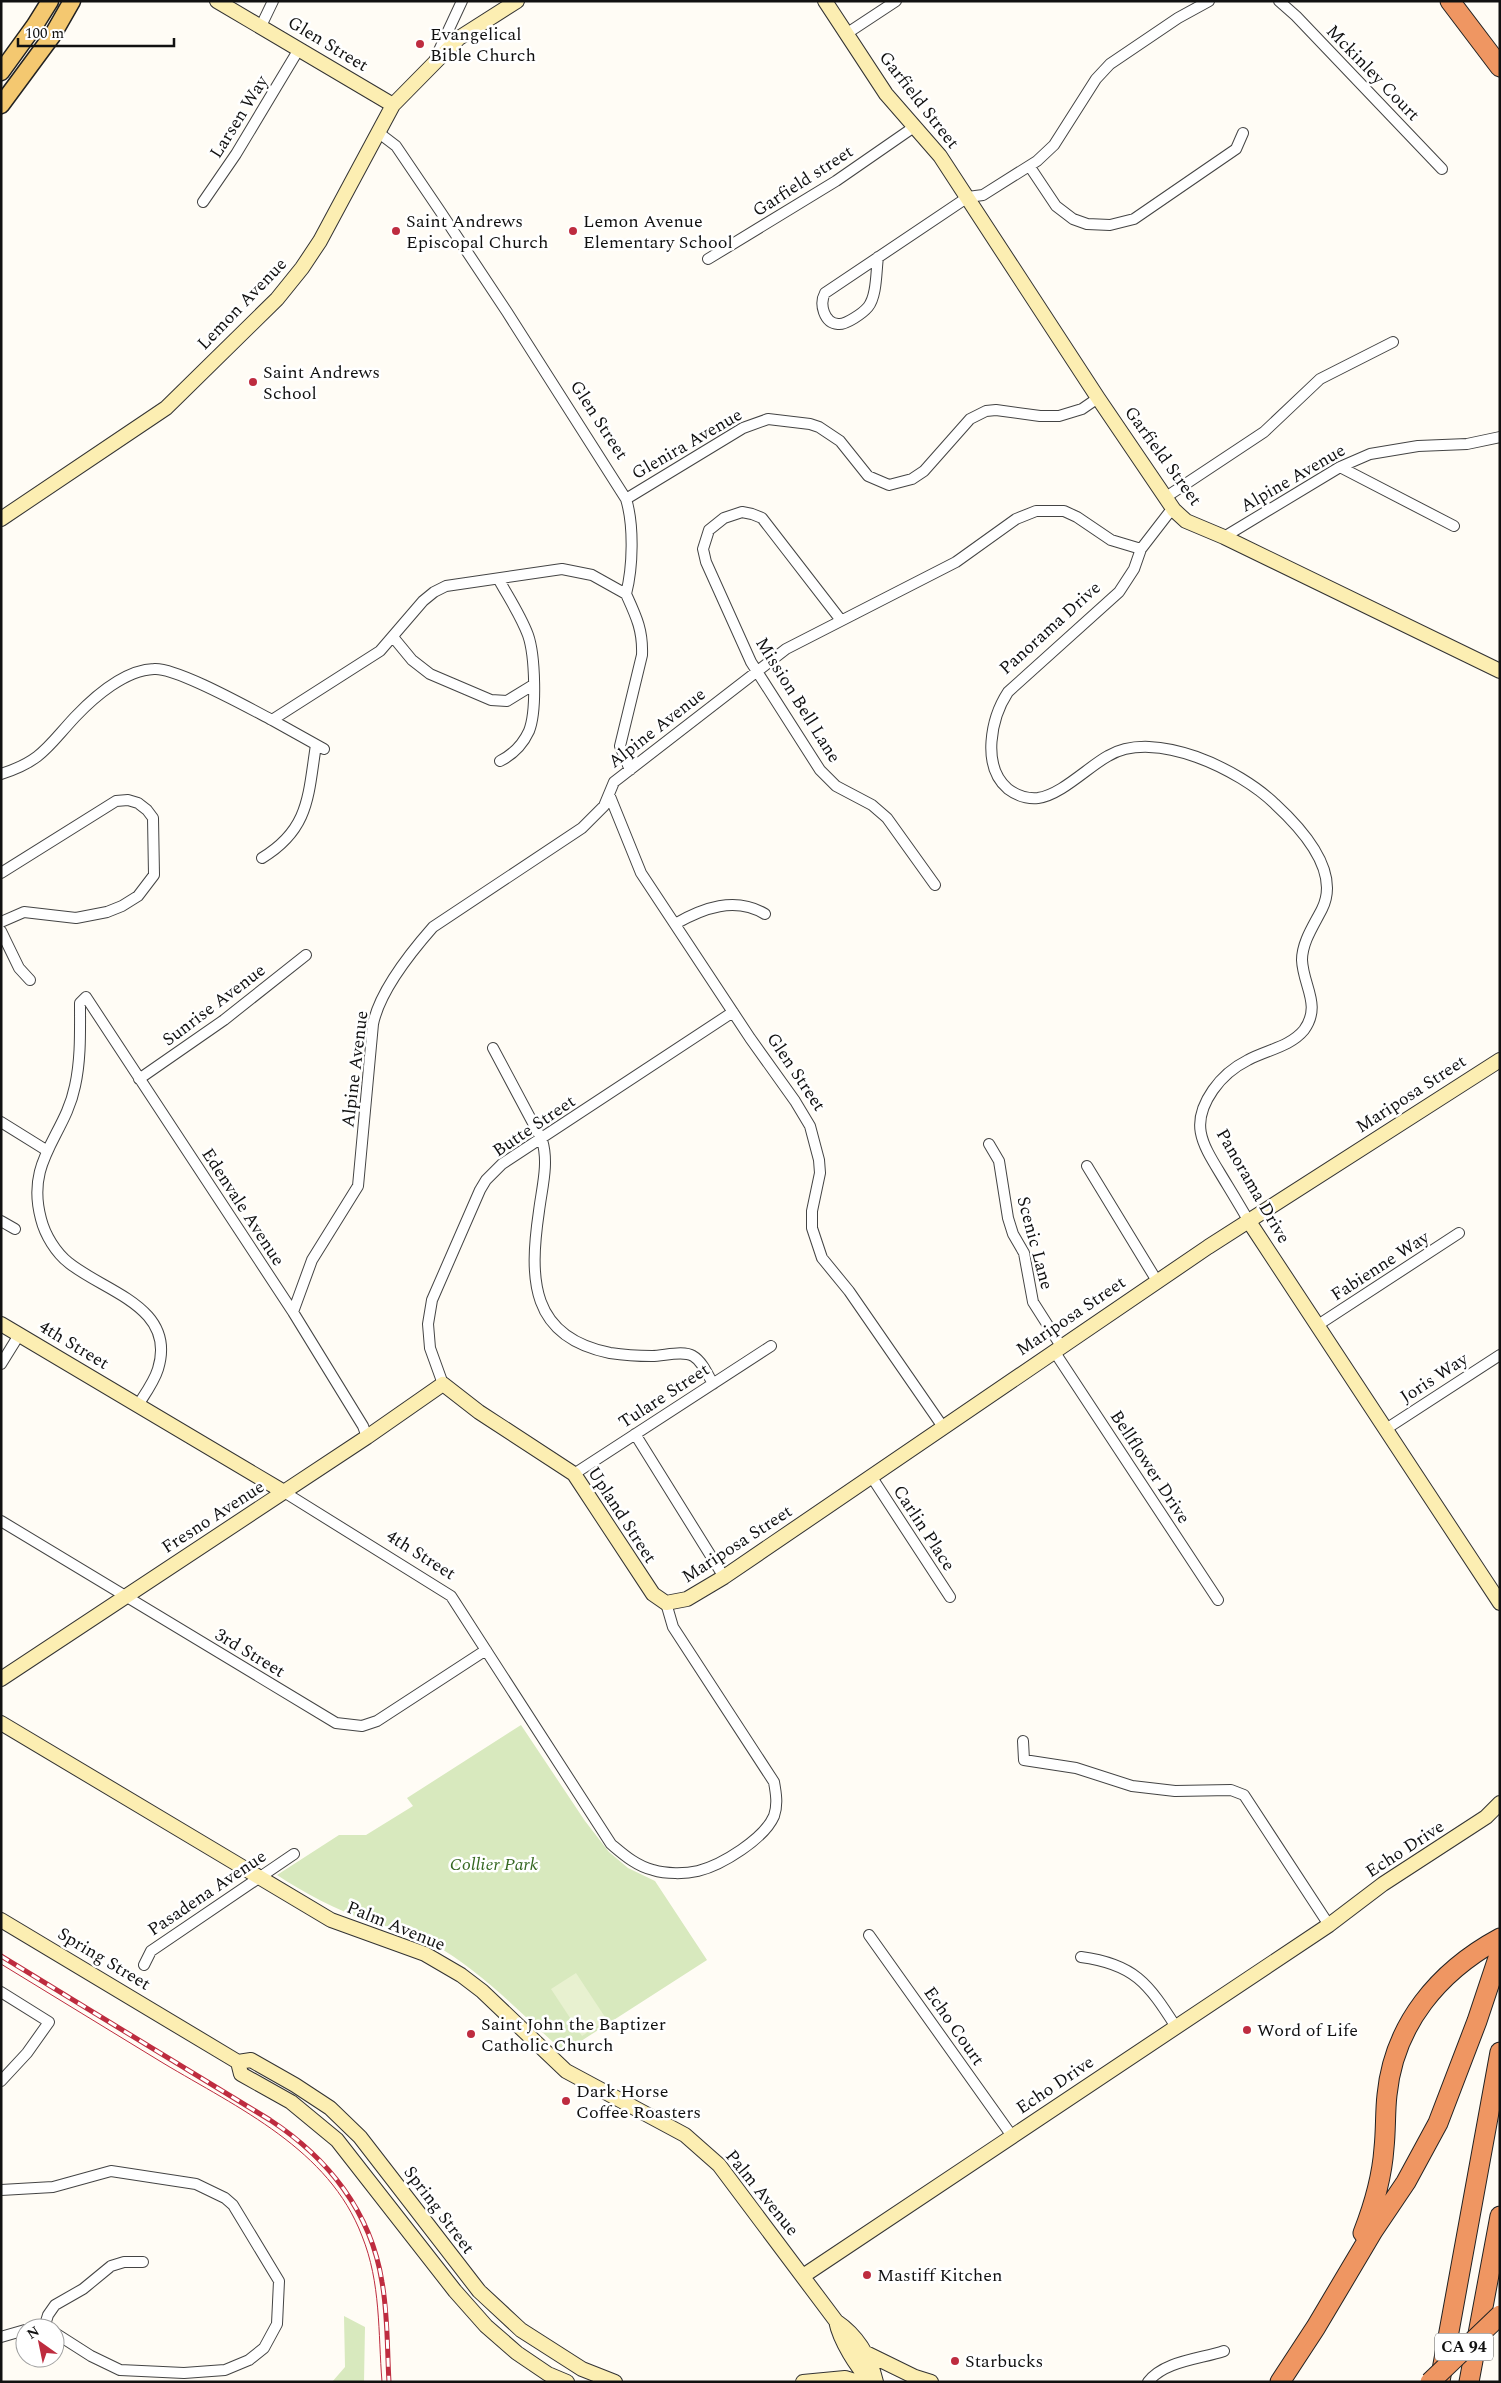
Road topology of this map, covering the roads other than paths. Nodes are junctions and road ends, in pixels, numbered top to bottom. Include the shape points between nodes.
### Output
1 (50, 1) edge
2 (72, 1) edge
3 (217, 1) edge
4 (273, 1) edge
5 (462, 1) edge
6 (517, 1) edge
7 (825, 1) edge
8 (896, 1) edge
9 (1209, 1) edge
10 (1279, 1) edge
11 (1438, 1) edge
12 (1450, 1) edge
13 (261, 26) junction
14 (846, 34) junction
15 (1484, 45) junction
16 (300, 49) junction
17 (432, 64) junction
18 (1500, 67) edge
19 (1, 72) edge
20 (1, 105) edge
21 (393, 105) junction
22 (914, 126) junction
23 (379, 133) junction
24 (1243, 133) dead end
25 (1030, 167) junction
26 (1442, 168) dead end
27 (968, 197) junction
28 (203, 202) dead end
29 (878, 257) junction
30 (708, 259) dead end
31 (1393, 342) dead end
32 (1098, 398) junction
33 (1500, 437) edge
34 (1340, 467) junction
35 (1166, 497) junction
36 (626, 499) junction
37 (1174, 510) junction
38 (1, 519) edge
39 (1454, 526) dead end
40 (1224, 537) junction
41 (1141, 549) junction
42 (499, 580) junction
43 (626, 594) junction
44 (840, 620) junction
45 (393, 637) junction
46 (1500, 670) edge
47 (757, 671) junction
48 (533, 685) junction
49 (272, 720) junction
50 (500, 761) dead end
51 (630, 770) junction
52 (1, 774) edge
53 (609, 794) junction
54 (262, 858) dead end
55 (1, 873) edge
56 (935, 885) dead end
57 (765, 914) dead end
58 (1, 922) edge
59 (675, 924) junction
60 (1, 931) edge
61 (306, 955) dead end
62 (30, 980) dead end
63 (733, 1012) junction
64 (493, 1048) dead end
65 (1500, 1060) edge
66 (140, 1079) junction
67 (1, 1122) edge
68 (542, 1140) junction
69 (989, 1144) dead end
70 (46, 1150) junction
71 (1087, 1166) dead end
72 (1248, 1220) junction
73 (1, 1221) edge
74 (16, 1229) dead end
75 (1459, 1233) dead end
76 (1157, 1281) junction
77 (293, 1312) junction
78 (1, 1324) edge
79 (1318, 1325) junction
80 (19, 1335) junction
81 (772, 1346) dead end
82 (1058, 1348) junction
83 (1500, 1355) edge
84 (1, 1364) edge
85 (443, 1384) junction
86 (713, 1384) junction
87 (138, 1405) junction
88 (943, 1427) junction
89 (1386, 1429) junction
90 (636, 1434) junction
91 (367, 1437) junction
92 (574, 1474) junction
93 (871, 1476) junction
94 (284, 1492) junction
95 (1, 1521) edge
96 (724, 1577) junction
97 (126, 1596) junction
98 (950, 1597) dead end
99 (1218, 1600) dead end
100 (1500, 1603) edge
101 (666, 1604) junction
102 (486, 1650) junction
103 (1, 1679) edge
104 (1, 1723) edge
105 (1024, 1741) dead end
106 (1500, 1803) edge
107 (294, 1854) dead end
108 (259, 1877) junction
109 (1, 1920) edge
110 (1328, 1925) junction
111 (869, 1935) dead end
112 (1500, 1938) edge
113 (1500, 1952) edge
114 (1081, 1957) dead end
115 (144, 1965) dead end
116 (1, 1992) edge
117 (1176, 2027) junction
118 (1500, 2052) edge
119 (238, 2062) junction
120 (1, 2081) edge
121 (1012, 2136) junction
122 (1, 2190) edge
123 (1500, 2216) edge
124 (143, 2262) dead end
125 (1350, 2269) junction
126 (802, 2276) junction
127 (1500, 2315) edge
128 (47, 2318) edge
129 (836, 2321) junction
130 (15, 2333) edge
131 (1, 2337) edge
132 (65, 2339) edge
133 (1224, 2350) dead end
134 (866, 2353) junction
135 (567, 2382) edge
136 (615, 2382) edge
137 (803, 2382) edge
138 (858, 2382) edge
139 (871, 2382) edge
140 (876, 2382) edge
141 (931, 2382) edge
142 (1148, 2382) edge
143 (1280, 2382) edge
144 (1430, 2382) edge
145 (1439, 2382) edge
146 (1469, 2382) edge

1 - 19 main road
2 - 20 main road via 52,36
3 - 13 street, Glen Street
4 - 13 street
5 - 17 street
6 - 17 street, Lemon Avenue via 459,38
7 - 14 street, Garfield Street
8 - 14 street
9 - 25 street via 1110,64 1096,79 1054,146
10 - 26 street, Mckinley Court
11 - 15 highway
12 - 15 highway
13 - 16 street, Glen Street
14 - 22 street, Garfield Street via 886,94
15 - 18 highway
16 - 21 street, Glen Street
16 - 28 street, Larsen Way
17 - 21 street, Lemon Avenue
21 - 23 street, Lemon Avenue
22 - 27 street, Garfield Street via 940,156
22 - 30 street, Garfield street via 836,181
23 - 36 street, Glen Street via 396,146 440,211
23 - 38 street, Lemon Avenue via 320,241 277,299 166,408
24 - 25 street via 1236,149 1215,164 1134,219 1110,225 1086,224 1073,219 1056,206
25 - 27 street via 983,195
27 - 29 street
27 - 32 street, Garfield Street
29 - 29 street via 825,293 822,307 829,320 836,324 844,323 868,308
31 - 35 street via 1320,379 1264,432
32 - 35 street, Garfield Street
32 - 36 street, Glenira Avenue via 1082,409 1059,416 986,411 970,419 924,472 889,485 868,476 840,441 819,427 761,420 742,428
33 - 34 street, Alpine Avenue via 1467,444 1418,446 1370,454
34 - 39 street
34 - 40 street, Alpine Avenue
35 - 37 street, Garfield Street
36 - 43 street, Glen Street via 630,513 630,577
37 - 40 street, Garfield Street via 1186,521
37 - 41 street
40 - 46 street, Garfield Street
41 - 44 street, Alpine Avenue via 1111,540 1064,511 1036,511 1016,519 956,562
41 - 72 street, Panorama Drive via 1134,569 1119,592 1008,692 998,711 990,754 994,769 1005,786 1031,798 1050,794 1104,758 1128,748 1148,746 1186,754 1220,766 1259,790 1287,815 1316,854 1328,884 1325,901 1303,954 1313,1009 1309,1021 1293,1040 1246,1060 1228,1073 1208,1097 1200,1116 1204,1147
42 - 43 street via 553,569 571,570 592,575
42 - 45 street via 453,584 434,592
42 - 48 street via 528,636
43 - 51 street via 638,619 643,642 620,746
44 - 47 street, Alpine Avenue via 786,649
44 - 47 street, Mission Bell Lane via 762,518 742,512 718,521 706,536 704,555
45 - 48 street via 412,660 430,674 491,700 507,701
45 - 49 street via 380,651
47 - 51 street, Alpine Avenue
47 - 56 street, Mission Bell Lane via 820,770 836,786 872,805 887,818
48 - 50 street via 530,729 524,740
49 - 52 street via 196,682 157,668 136,671 75,717 45,752
49 - 54 street via 320,747 302,819 284,842
51 - 53 street, Alpine Avenue via 614,782
53 - 59 street, Glen Street via 641,873
53 - 77 street, Alpine Avenue via 604,806 582,828 433,927 421,938 380,1000 373,1024 358,1186 312,1260
55 - 58 street via 116,801 128,800 138,804 152,818 154,875 132,901 107,912 76,918 24,912
57 - 59 street via 753,907 716,905 697,911
59 - 63 street, Glen Street
60 - 62 street via 19,968
61 - 66 street, Sunrise Avenue via 224,1020
63 - 68 street, Butte Street
63 - 88 street, Glen Street via 810,1126 820,1160 812,1228 822,1258 849,1291
64 - 68 street
65 - 72 street, Mariposa Street
66 - 70 street, Edenvale Avenue via 86,997 80,1003 80,1053 75,1088
66 - 77 street, Edenvale Avenue
67 - 70 street
68 - 85 street, Butte Street via 502,1164 486,1180 436,1288 429,1336 433,1361
68 - 86 street via 546,1154 534,1263 547,1317 573,1341 611,1353 691,1355 699,1361
69 - 82 street, Scenic Lane via 999,1161 1008,1218 1024,1253 1033,1302
70 - 87 street via 38,1184 40,1218 50,1241 68,1263 142,1308 159,1336 159,1367
71 - 76 street
72 - 76 street, Mariposa Street
72 - 79 street, Panorama Drive
73 - 74 street
75 - 79 street, Fabienne Way
76 - 82 street, Mariposa Street
77 - 91 street, Edenvale Avenue
78 - 80 street, 4th Street
79 - 89 street, Panorama Drive
80 - 84 street
80 - 87 street, 4th Street
81 - 86 street, Tulare Street
82 - 88 street, Mariposa Street
82 - 99 street, Bellflower Drive
83 - 89 street, Joris Way
85 - 91 street, Fresno Avenue
85 - 92 street, Upland Street via 479,1412
86 - 90 street, Tulare Street
87 - 94 street, 4th Street
88 - 93 street, Mariposa Street
89 - 100 street, Panorama Drive
90 - 92 street, Tulare Street
90 - 96 street
91 - 94 street, Fresno Avenue
92 - 101 street, Upland Street via 648,1589
93 - 96 street, Mariposa Street
93 - 98 street, Carlin Place
94 - 97 street, Fresno Avenue
94 - 102 street, 4th Street via 451,1596
95 - 97 street, 3rd Street
96 - 101 street, Mariposa Street via 687,1599
97 - 102 street, 3rd Street via 336,1723 362,1726 377,1720
97 - 103 street, Fresno Avenue
101 - 102 street, 4th Street via 673,1627 774,1782 776,1796 774,1815 759,1837 713,1866 699,1871 652,1870 631,1860 611,1844
104 - 108 street, Palm Avenue
105 - 110 street via 1024,1760 1076,1768 1132,1786 1175,1791 1231,1790 1244,1795
106 - 110 street, Echo Drive via 1486,1817 1383,1884
107 - 108 street, Pasadena Avenue
108 - 115 street, Pasadena Avenue via 151,1951
108 - 126 street, Palm Avenue via 331,1920 425,1954 462,1975 566,2072 685,2135 719,2165
109 - 119 street, Spring Street
110 - 117 street, Echo Drive
111 - 121 street, Echo Court
112 - 125 highway via 1462,1961 1428,1995 1407,2027 1393,2061 1387,2095 1380,2181
113 - 125 highway via 1478,2021 1438,2123 1406,2182
114 - 117 street via 1104,1960 1132,1972 1152,1992
116 - 120 street via 49,2022 28,2053
117 - 121 street, Echo Drive
118 - 145 highway
119 - 135 street, Spring Street via 241,2074 291,2102 337,2140 454,2291 486,2326 517,2353 548,2374
119 - 136 street, Spring Street via 251,2060 330,2108 360,2137 478,2290 521,2330 582,2369
121 - 126 street, Echo Drive
122 - 132 street via 53,2187 111,2171 196,2184 234,2205 279,2281 277,2324 264,2348 249,2360 225,2370 184,2373 120,2370
123 - 146 highway
124 - 128 street via 111,2266 83,2289 56,2305
125 - 143 highway
126 - 129 street, Palm Avenue
127 - 144 highway, CA 94, bridge
129 - 134 street, Palm Avenue via 850,2330
129 - 139 street, Palm Avenue via 838,2333 858,2370
130 - 131 street
133 - 142 street via 1167,2367
134 - 140 street, Palm Avenue
134 - 141 street
137 - 138 street via 845,2378

